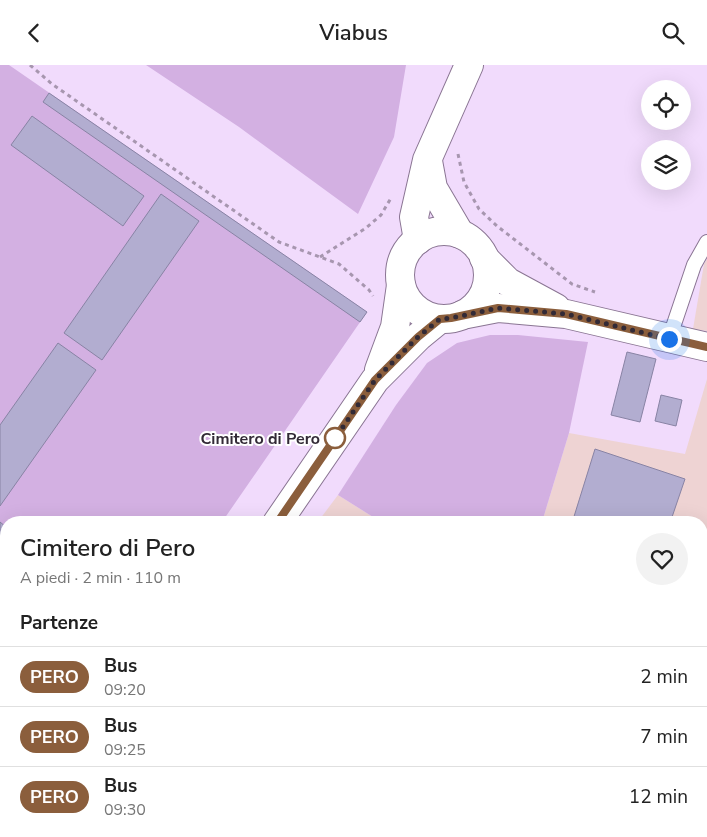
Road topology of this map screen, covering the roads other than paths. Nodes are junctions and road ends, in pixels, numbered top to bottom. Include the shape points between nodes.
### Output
1 (469, 65) edge
2 (428, 160) junction
3 (460, 234) junction
4 (418, 240) junction
5 (707, 242) edge
6 (484, 258) junction
7 (401, 285) junction
8 (566, 314) junction
9 (451, 317) junction
10 (669, 339) junction
11 (707, 347) edge
12 (375, 380) junction
13 (282, 516) edge

1 - 2 street
2 - 3 street via 433,188
2 - 4 street via 414,217
3 - 4 street via 436,232
3 - 6 street via 478,247
4 - 7 street via 402,260
5 - 10 lane via 694,265
6 - 8 street via 508,282
6 - 9 street via 488,273 484,293 475,306
7 - 9 street via 415,308 426,315
7 - 12 street via 395,327
8 - 9 street via 498,308
8 - 10 street
9 - 12 street via 418,337
10 - 11 street
12 - 13 street

